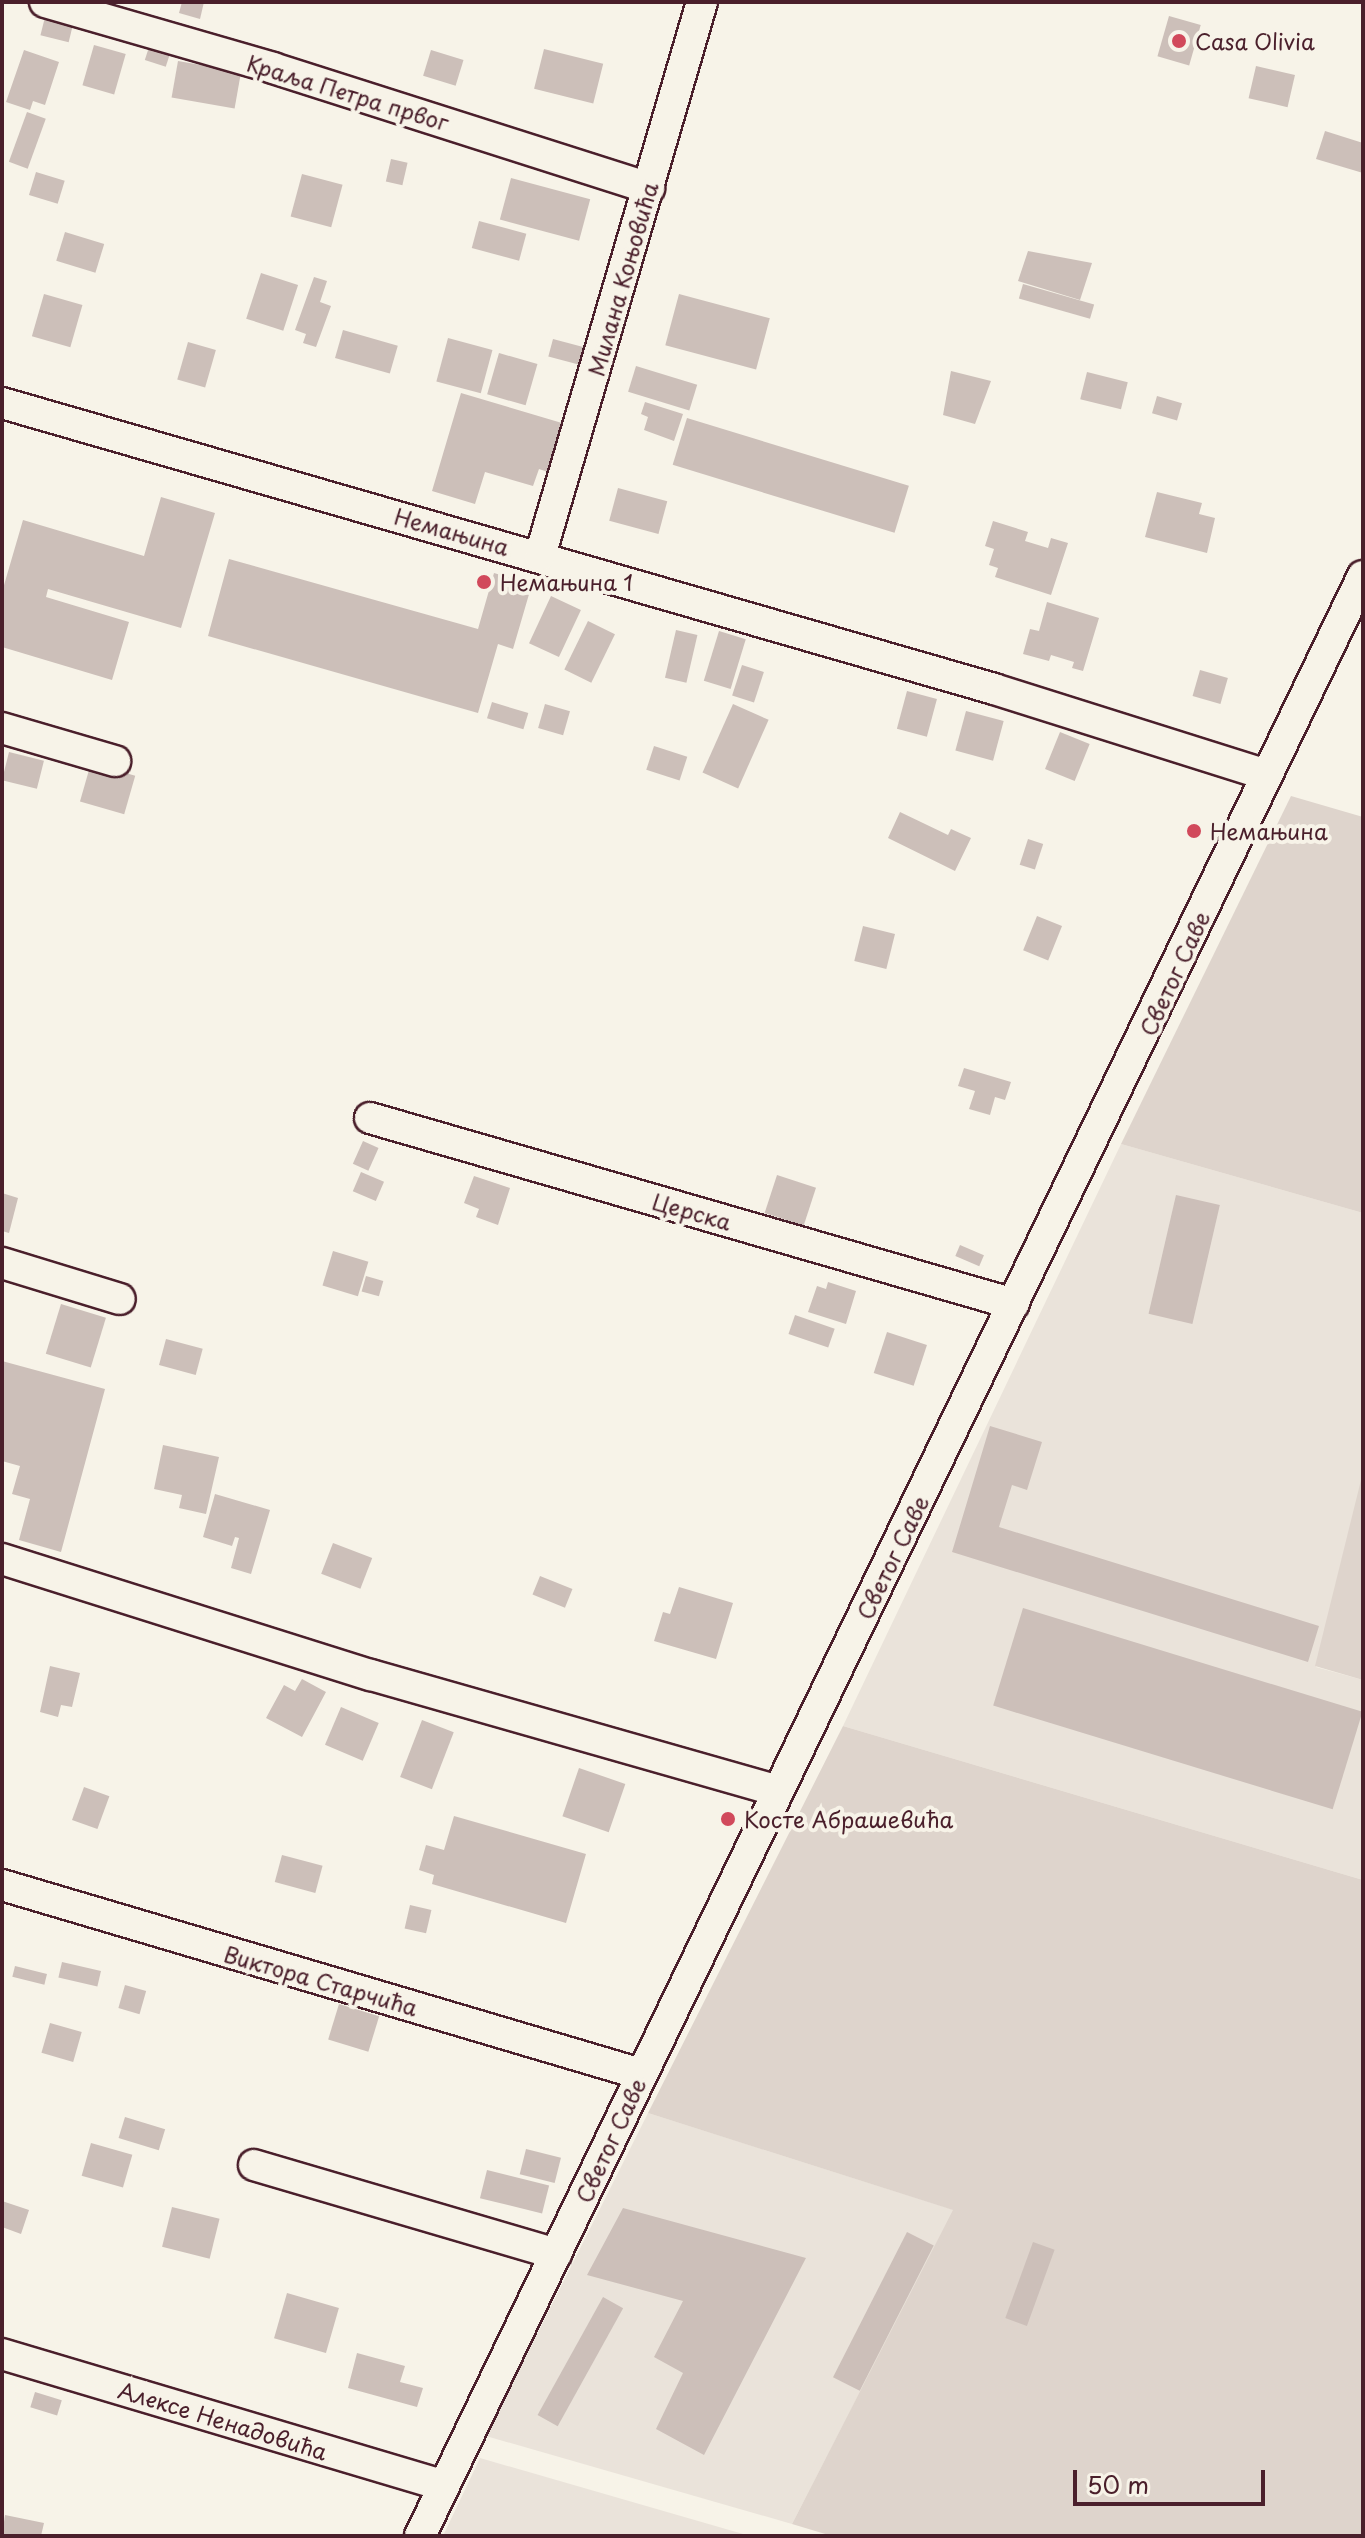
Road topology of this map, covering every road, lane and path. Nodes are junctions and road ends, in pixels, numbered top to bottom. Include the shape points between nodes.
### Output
1 (45, 2) edge
2 (702, 2) edge
3 (649, 188) junction
4 (2, 403) edge
5 (540, 556) junction
6 (1363, 576) edge
7 (2, 728) edge
8 (115, 761) dead end
9 (1267, 775) junction
10 (370, 1118) dead end
11 (2, 1263) edge
12 (120, 1299) dead end
13 (1014, 1304) junction
14 (2, 1559) edge
15 (778, 1791) junction
16 (2, 1885) edge
17 (641, 2074) junction
18 (254, 2165) dead end
19 (556, 2254) junction
20 (2, 2354) edge
21 (444, 2486) junction
22 (420, 2536) edge

1 - 3 street, Краља Петра првог via 273,68
2 - 3 street, Милана Коњовића
3 - 5 street, Милана Коњовића
4 - 5 street, Немањина
5 - 9 street, Немањина
6 - 9 street, Светог Саве
7 - 8 street
9 - 13 street, Светог Саве
10 - 13 street, Церска
11 - 12 street
13 - 15 street, Светог Саве
14 - 15 street via 371,1675
15 - 17 street, Светог Саве
16 - 17 street, Виктора Старчића
17 - 19 street, Светог Саве
18 - 19 street
19 - 21 street, Светог Саве
20 - 21 street, Алексе Ненадовића
21 - 22 street, Светог Саве

